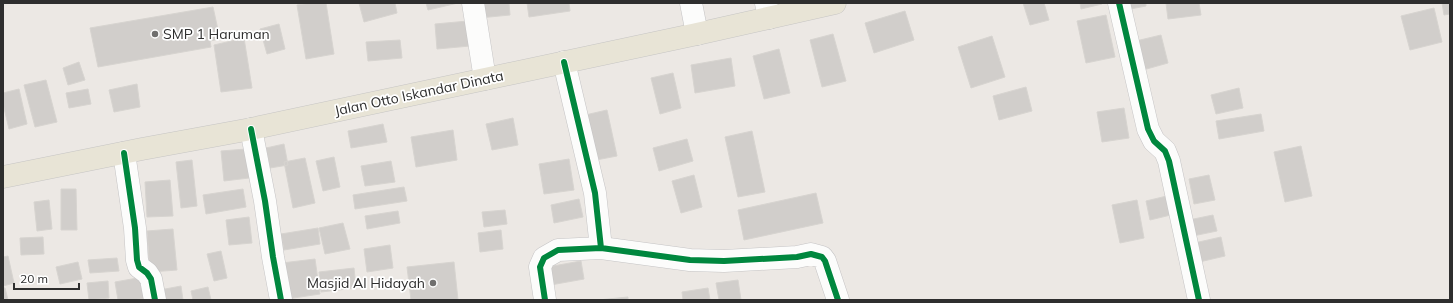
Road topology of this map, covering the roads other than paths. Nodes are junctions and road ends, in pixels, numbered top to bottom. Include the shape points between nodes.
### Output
1 (473, 3) edge
2 (691, 3) edge
3 (835, 3) edge
4 (1119, 3) edge
5 (767, 10) edge
6 (697, 34) junction
7 (564, 62) junction
8 (485, 79) junction
9 (251, 129) junction
10 (124, 153) junction
11 (3, 177) edge
12 (601, 248) junction
13 (155, 300) edge
14 (280, 300) edge
15 (545, 300) edge
16 (838, 300) edge
17 (1199, 300) edge

1 - 8 street
2 - 6 street
3 - 5 main road, Jalan Otto Iskandar Dinata
4 - 17 street via 1148,129 1154,141 1165,151 1169,161
5 - 6 main road, Jalan Otto Iskandar Dinata
6 - 7 main road, Jalan Otto Iskandar Dinata
7 - 8 main road, Jalan Otto Iskandar Dinata
7 - 12 street via 595,193
8 - 9 main road, Jalan Otto Iskandar Dinata
9 - 10 main road, Jalan Otto Iskandar Dinata
9 - 14 street
10 - 11 main road, Jalan Otto Iskandar Dinata
10 - 13 street via 138,267 147,273
12 - 15 street via 558,250 544,258 540,266
12 - 16 street via 690,260 724,261 811,254 825,260

